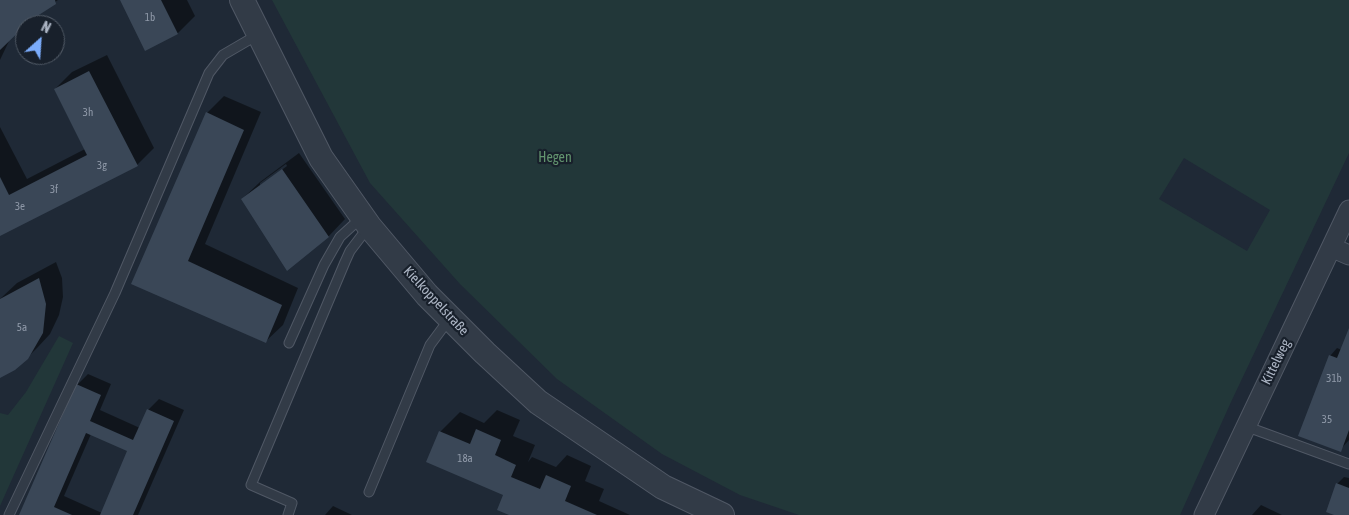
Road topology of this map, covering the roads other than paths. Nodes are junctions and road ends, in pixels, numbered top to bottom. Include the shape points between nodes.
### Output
1 (242, 0) edge
2 (259, 34) junction
3 (1349, 210) edge
4 (366, 221) junction
5 (1341, 252) edge
6 (450, 318) junction
7 (289, 343) dead end
8 (1245, 426) junction
9 (1349, 464) edge
10 (369, 492) dead end
11 (8, 515) edge
12 (288, 515) edge
13 (722, 515) edge
14 (1204, 515) edge

1 - 2 street, Kielkoppelstraße
2 - 4 street, Kielkoppelstraße via 321,158
2 - 11 lane via 223,55 209,73 115,293
3 - 5 street, Kittelweg
4 - 6 street, Kielkoppelstraße
4 - 7 lane via 340,237
4 - 12 lane via 345,262 251,485 292,503
5 - 8 street, Kittelweg
6 - 10 lane via 430,345
6 - 13 street, Kielkoppelstraße via 538,402 663,487
8 - 9 lane
8 - 14 street, Kittelweg

